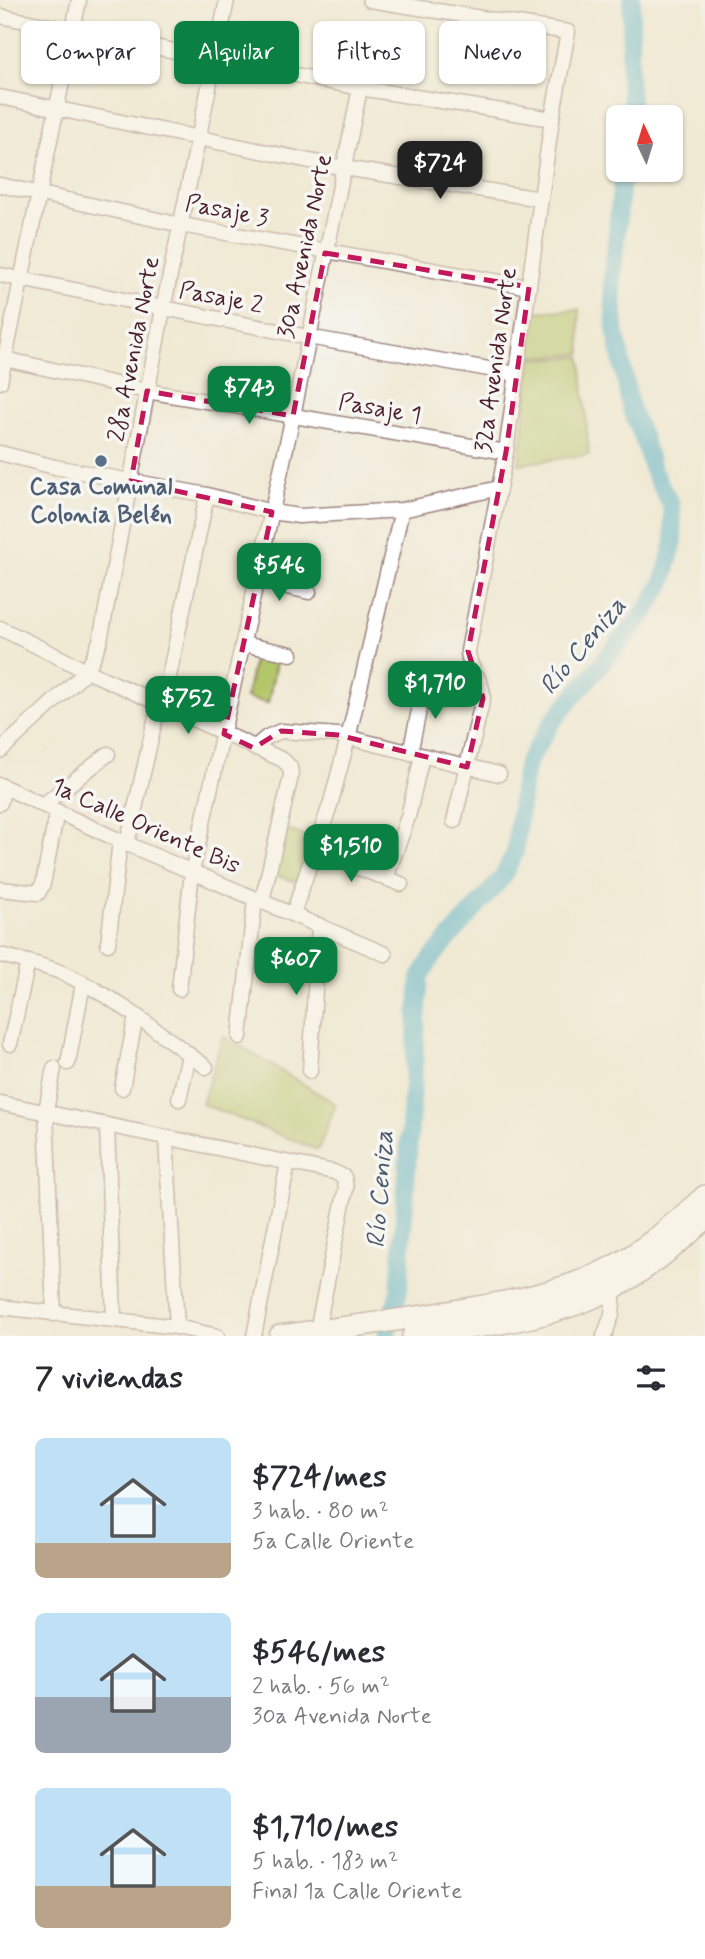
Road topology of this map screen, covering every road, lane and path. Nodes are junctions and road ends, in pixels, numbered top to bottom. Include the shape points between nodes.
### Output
1 (79, 0) edge
2 (227, 0) edge
3 (370, 0) edge
4 (0, 16) edge
5 (28, 21) edge
6 (75, 21) edge
7 (222, 21) edge
8 (299, 76) edge
9 (63, 84) edge
10 (209, 84) edge
11 (360, 88) junction
12 (0, 97) edge
13 (58, 109) junction
14 (552, 119) junction
15 (198, 139) junction
16 (344, 168) junction
17 (0, 185) edge
18 (38, 193) junction
19 (541, 199) junction
20 (181, 225) junction
21 (325, 253) junction
22 (0, 275) edge
23 (21, 279) junction
24 (529, 287) junction
25 (163, 309) junction
26 (308, 337) junction
27 (3, 358) edge
28 (517, 374) junction
29 (0, 382) edge
30 (147, 391) junction
31 (293, 416) junction
32 (506, 452) junction
33 (0, 453) edge
34 (131, 481) junction
35 (499, 488) junction
36 (207, 495) junction
37 (402, 510) junction
38 (272, 512) junction
39 (257, 580) junction
40 (309, 592) dead end
41 (0, 629) edge
42 (243, 644) junction
43 (291, 654) dead end
44 (87, 671) junction
45 (425, 682) dead end
46 (161, 704) junction
47 (224, 734) junction
48 (348, 738) junction
49 (254, 748) junction
50 (0, 751) edge
51 (108, 754) dead end
52 (416, 755) junction
53 (467, 767) junction
54 (499, 774) dead end
55 (2, 786) edge
56 (0, 803) edge
57 (50, 808) junction
58 (454, 821) dead end
59 (123, 842) junction
60 (314, 851) junction
61 (192, 872) junction
62 (386, 878) junction
63 (401, 884) dead end
64 (0, 888) edge
65 (259, 900) junction
66 (293, 914) junction
67 (319, 925) junction
68 (107, 944) dead end
69 (385, 954) dead end
70 (0, 956) edge
71 (28, 962) junction
72 (83, 984) junction
73 (179, 989) dead end
74 (136, 1016) junction
75 (240, 1037) dead end
76 (10, 1044) dead end
77 (189, 1055) junction
78 (206, 1067) dead end
79 (310, 1072) dead end
80 (122, 1088) dead end
81 (179, 1099) dead end
82 (0, 1103) edge
83 (46, 1111) junction
84 (107, 1125) junction
85 (166, 1139) junction
86 (288, 1163) junction
87 (705, 1196) edge
88 (705, 1219) edge
89 (614, 1287) junction
90 (0, 1307) edge
91 (54, 1314) junction
92 (114, 1319) junction
93 (177, 1327) junction
94 (415, 1330) edge
95 (317, 1331) junction
96 (217, 1336) edge
97 (254, 1336) edge
98 (280, 1336) edge
99 (604, 1336) edge

1 - 6 street
2 - 7 street, 28a Avenida Norte
3 - 14 street, 32a Avenida Norte via 568,33
4 - 5 street
8 - 11 street
9 - 13 street
10 - 15 street, 28a Avenida Norte
11 - 14 street
11 - 16 street, 30a Avenida Norte
12 - 13 street
13 - 15 street
13 - 18 street
14 - 19 street, 32a Avenida Norte
15 - 16 street
15 - 20 street, 28a Avenida Norte
16 - 19 street
16 - 21 street, 30a Avenida Norte
17 - 18 street, Pasaje 3
18 - 20 street, Pasaje 3
18 - 23 street
19 - 24 street, 32a Avenida Norte
20 - 21 street, Pasaje 3
20 - 25 street, 28a Avenida Norte
21 - 24 street, Pasaje 3
21 - 26 street, 30a Avenida Norte
22 - 23 street, Pasaje 2
23 - 25 street, Pasaje 2
23 - 27 street
24 - 28 street, 32a Avenida Norte
25 - 26 street, Pasaje 2
25 - 30 street, 28a Avenida Norte
26 - 28 street, Pasaje 2
26 - 31 street, 30a Avenida Norte
27 - 29 street
27 - 30 street, Pasaje 1
28 - 32 street, 32a Avenida Norte
30 - 31 street, Pasaje 1
30 - 34 street, 28a Avenida Norte
31 - 32 street, Pasaje 1
31 - 38 street, 30a Avenida Norte
32 - 35 street, 32a Avenida Norte
33 - 34 street
34 - 36 street
34 - 44 street, 28a Avenida Norte via 100,641
35 - 37 street
35 - 53 street, 32a Avenida Norte via 468,651 471,668 484,690
36 - 38 street
36 - 46 street
37 - 38 street via 314,516
37 - 48 street
38 - 39 street, 30a Avenida Norte
39 - 40 street
39 - 42 street, 30a Avenida Norte
41 - 44 street
42 - 43 street
42 - 47 street, 30a Avenida Norte
44 - 46 street
44 - 50 street, 28a Avenida Norte
45 - 52 street
46 - 47 street
46 - 59 street
47 - 49 street
47 - 61 street, 30a Avenida Norte
48 - 49 street via 281,731
48 - 52 street
48 - 60 street
49 - 65 street via 283,760 291,776
51 - 57 street
52 - 53 street
52 - 62 street via 408,817
53 - 54 street
53 - 58 street
55 - 56 street
55 - 57 street, 1a Calle Oriente Bis
57 - 59 street, 1a Calle Oriente Bis
57 - 64 street via 43,884 38,893
59 - 61 street, 1a Calle Oriente Bis
59 - 68 street
60 - 62 street
60 - 66 street
61 - 65 street, 1a Calle Oriente Bis
61 - 73 street, 30a Avenida Norte
62 - 63 street
65 - 66 street, 1a Calle Oriente Bis
65 - 75 street
66 - 67 street, 1a Calle Oriente Bis
67 - 69 street, 1a Calle Oriente Bis
67 - 79 street
70 - 71 street
71 - 72 street
71 - 76 street
72 - 74 street
72 - 83 street
74 - 77 street
74 - 80 street
77 - 78 street
77 - 81 street
82 - 83 street
83 - 84 street
83 - 91 street
84 - 85 street
84 - 92 street
85 - 86 street
85 - 93 street
86 - 95 street via 334,1172 344,1177 346,1188
86 - 97 street
87 - 94 highway via 655,1239 595,1275
88 - 89 highway via 645,1269
89 - 94 highway via 532,1316
89 - 99 street via 612,1315
90 - 91 street
91 - 92 street
92 - 93 street
93 - 96 street
94 - 95 highway via 367,1324
95 - 98 highway

